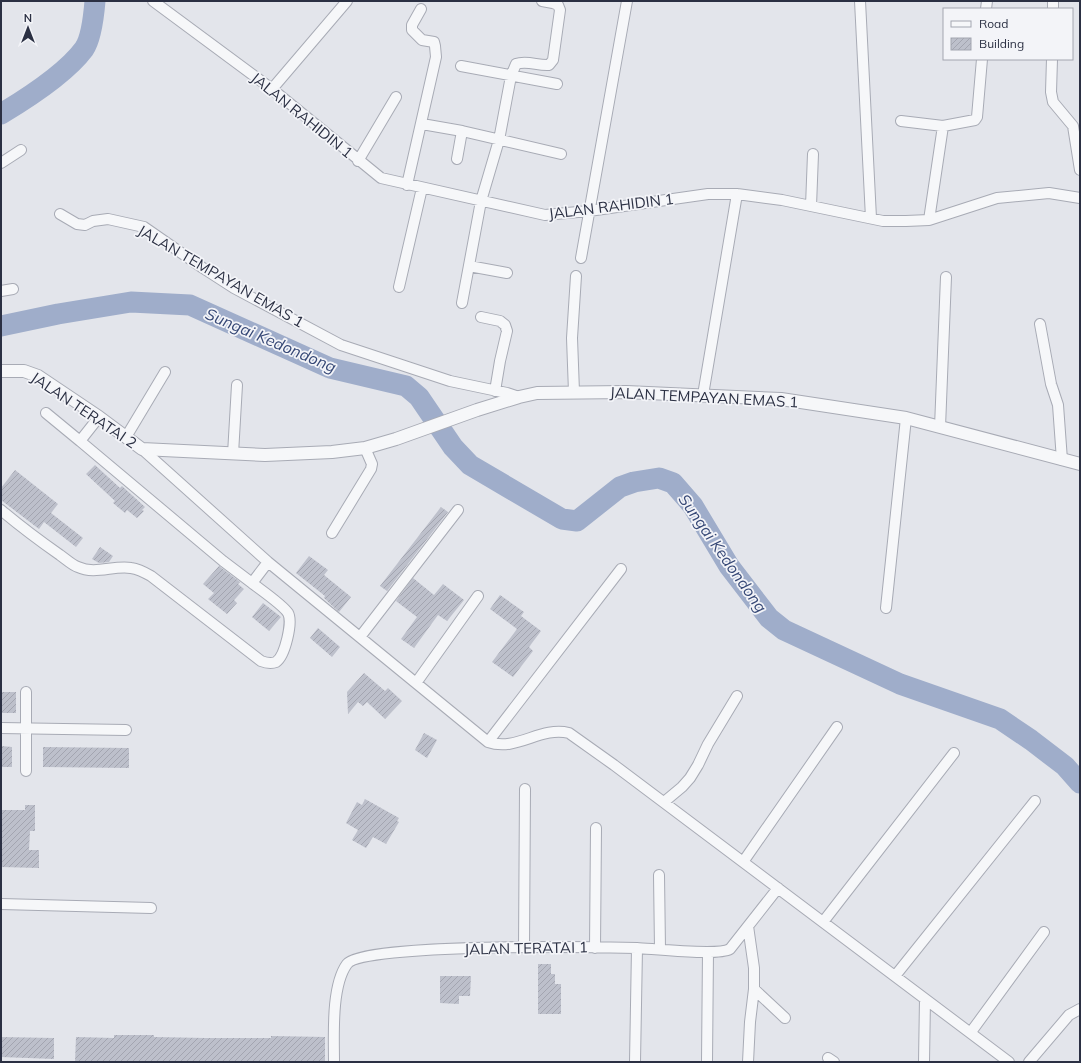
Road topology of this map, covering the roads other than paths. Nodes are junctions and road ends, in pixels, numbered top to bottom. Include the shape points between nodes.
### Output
1 (153, 1) edge
2 (347, 1) edge
3 (542, 1) edge
4 (627, 1) edge
5 (860, 1) edge
6 (421, 9) dead end
7 (982, 60) edge
8 (1052, 60) edge
9 (461, 66) dead end
10 (511, 76) junction
11 (557, 84) dead end
12 (272, 89) junction
13 (396, 97) dead end
14 (901, 122) dead end
15 (422, 124) junction
16 (943, 126) junction
17 (462, 131) junction
18 (498, 140) junction
19 (21, 150) dead end
20 (561, 154) dead end
21 (813, 154) dead end
22 (457, 159) dead end
23 (358, 161) junction
24 (1, 163) edge
25 (1080, 170) edge
26 (407, 185) junction
27 (422, 188) junction
28 (737, 194) junction
29 (1080, 198) edge
30 (481, 201) junction
31 (811, 206) junction
32 (589, 211) junction
33 (60, 214) dead end
34 (871, 218) junction
35 (929, 220) junction
36 (581, 258) dead end
37 (469, 266) junction
38 (507, 273) dead end
39 (576, 276) dead end
40 (946, 277) dead end
41 (399, 287) dead end
42 (13, 289) dead end
43 (1, 291) edge
44 (462, 303) dead end
45 (481, 316) dead end
46 (1040, 324) dead end
47 (1, 371) edge
48 (165, 372) dead end
49 (237, 385) dead end
50 (495, 391) junction
51 (574, 392) junction
52 (704, 395) junction
53 (519, 397) junction
54 (46, 413) dead end
55 (99, 417) junction
56 (906, 418) junction
57 (940, 427) junction
58 (126, 437) junction
59 (80, 441) junction
60 (365, 448) junction
61 (142, 449) junction
62 (233, 454) junction
63 (1062, 460) junction
64 (1080, 464) edge
65 (1, 510) edge
66 (458, 510) dead end
67 (332, 533) dead end
68 (268, 562) junction
69 (621, 569) dead end
70 (252, 583) junction
71 (478, 596) dead end
72 (886, 608) dead end
73 (360, 637) junction
74 (416, 683) junction
75 (26, 692) dead end
76 (737, 696) dead end
77 (837, 727) dead end
78 (1, 728) edge
79 (26, 729) junction
80 (126, 730) dead end
81 (488, 742) junction
82 (954, 753) dead end
83 (26, 771) dead end
84 (525, 789) dead end
85 (1035, 801) dead end
86 (664, 802) junction
87 (596, 828) dead end
88 (743, 862) junction
89 (659, 875) dead end
90 (778, 888) junction
91 (1, 904) edge
92 (151, 908) dead end
93 (822, 922) junction
94 (748, 926) junction
95 (1044, 932) dead end
96 (524, 947) junction
97 (595, 948) junction
98 (637, 948) junction
99 (660, 949) junction
100 (708, 952) junction
101 (895, 976) junction
102 (754, 989) junction
103 (925, 999) junction
104 (1080, 1009) edge
105 (786, 1018) dead end
106 (971, 1032) junction
107 (334, 1062) edge
108 (635, 1062) edge
109 (707, 1062) edge
110 (748, 1062) edge
111 (924, 1062) edge
112 (1010, 1062) edge
113 (1029, 1062) edge

1 - 12 street, JALAN RAHIDIN 1
2 - 12 street
3 - 10 street via 558,5 560,10 553,60 549,65 543,66 522,62 516,64
4 - 32 street
5 - 34 street
6 - 15 street via 412,24 412,30 422,40 434,42 436,57
7 - 16 street via 977,117 975,120
8 - 25 street via 1053,102 1073,126
9 - 10 street
10 - 11 street
10 - 18 street
12 - 23 street, JALAN RAHIDIN 1
13 - 23 street
14 - 16 street
15 - 17 street
15 - 26 street
16 - 35 street
17 - 18 street
17 - 22 street
18 - 20 street
18 - 30 street
19 - 24 street
21 - 31 street
23 - 26 street, JALAN RAHIDIN 1 via 381,178
26 - 27 street, JALAN RAHIDIN 1
27 - 30 street, JALAN RAHIDIN 1
27 - 41 street
28 - 31 street, JALAN RAHIDIN 1
28 - 32 street, JALAN RAHIDIN 1 via 708,194
28 - 52 street
29 - 35 street, JALAN RAHIDIN 1 via 1048,193 997,198
30 - 32 street, JALAN RAHIDIN 1 via 545,215
30 - 37 street
31 - 34 street, JALAN RAHIDIN 1
32 - 36 street
33 - 50 street, JALAN TEMPAYAN EMAS 1 via 77,224 85,225 92,220 108,219 144,227 234,288 342,345 450,381
34 - 35 street, JALAN RAHIDIN 1 via 906,222
37 - 38 street
37 - 44 street
39 - 51 street via 572,338
40 - 57 street
42 - 43 street
45 - 50 street via 506,325
46 - 63 street via 1051,384 1058,405
47 - 55 street, JALAN TERATAI 2 via 24,371 38,376
48 - 58 street
49 - 62 street
50 - 53 street, JALAN TEMPAYAN EMAS 1
51 - 52 street, JALAN TEMPAYAN EMAS 1
51 - 53 street, JALAN TEMPAYAN EMAS 1 via 537,393
52 - 56 street, JALAN TEMPAYAN EMAS 1 via 781,399
53 - 60 street, JALAN TEMPAYAN EMAS 1
54 - 59 street
55 - 58 street, JALAN TERATAI 2
55 - 59 street
56 - 57 street, JALAN TEMPAYAN EMAS 1
56 - 72 street
57 - 63 street, JALAN TEMPAYAN EMAS 1
58 - 61 street, JALAN TERATAI 2
59 - 70 street
60 - 62 street, JALAN TEMPAYAN EMAS 1 via 332,452
60 - 67 street via 372,464 371,469
61 - 62 street, JALAN TEMPAYAN EMAS 1
61 - 68 street
63 - 64 street, JALAN TEMPAYAN EMAS 1
65 - 70 street via 33,537 79,568 108,570 130,567 146,573 261,661 272,663 280,658 284,649 290,617 286,610
66 - 73 street
68 - 70 street
68 - 73 street
69 - 81 street
71 - 74 street
73 - 74 street
74 - 81 street
75 - 79 street
76 - 86 street via 690,778
77 - 88 street
78 - 79 street
79 - 80 street
79 - 83 street
81 - 86 street via 510,745 552,731 569,733
82 - 93 street
84 - 96 street
85 - 101 street
86 - 88 street
87 - 97 street
88 - 90 street
89 - 99 street
90 - 93 street
90 - 94 street, JALAN TERATAI 1
91 - 92 street
93 - 101 street
94 - 100 street, JALAN TERATAI 1 via 730,949
94 - 102 street
95 - 106 street
96 - 97 street, JALAN TERATAI 1
96 - 107 street, JALAN TERATAI 1 via 386,953 353,959 344,968 338,985 334,1016
97 - 98 street, JALAN TERATAI 1
98 - 99 street, JALAN TERATAI 1
98 - 108 street
99 - 100 street, JALAN TERATAI 1
100 - 109 street
101 - 103 street
102 - 105 street
102 - 110 street
103 - 106 street
103 - 111 street
104 - 113 street via 1069,1015
106 - 112 street

